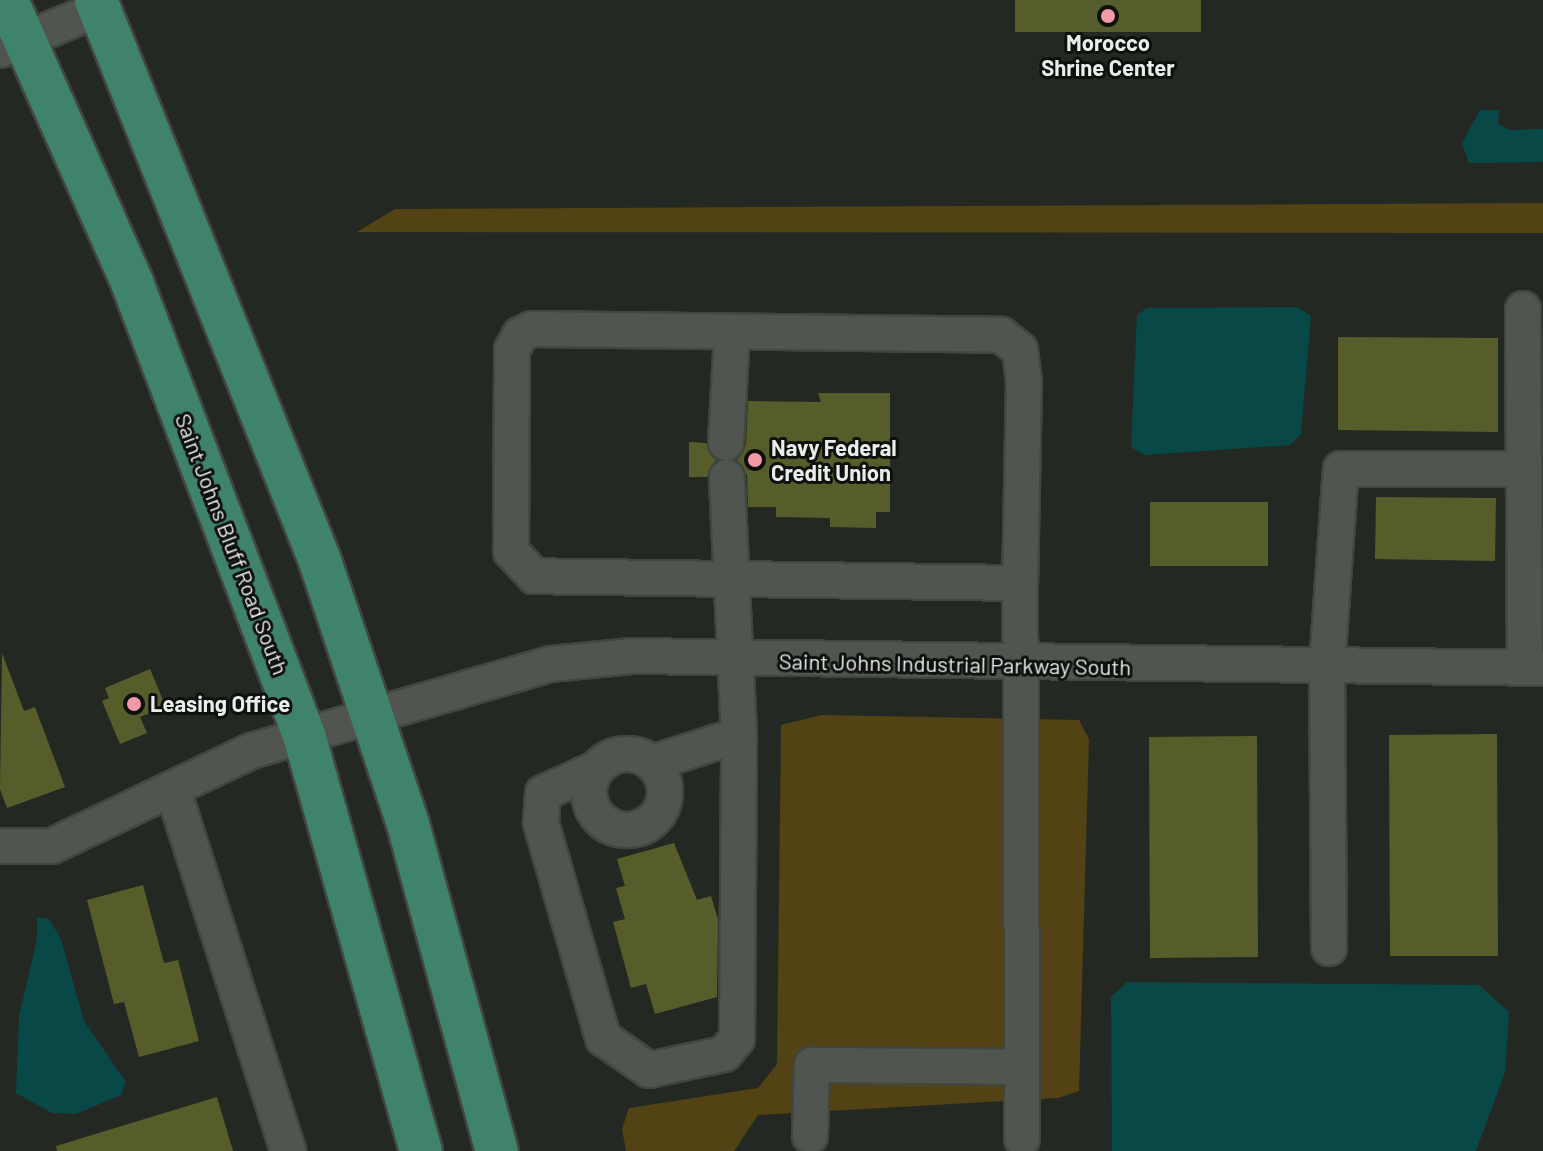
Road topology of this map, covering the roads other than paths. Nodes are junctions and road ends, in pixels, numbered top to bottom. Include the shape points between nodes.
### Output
1 (7, 0) edge
2 (98, 4) edge
3 (12, 46) edge
4 (1523, 309) dead end
5 (732, 332) junction
6 (726, 443) dead end
7 (1523, 469) junction
8 (727, 477) dead end
9 (735, 581) junction
10 (1020, 583) junction
11 (735, 661) junction
12 (1019, 665) junction
13 (1327, 667) junction
14 (1534, 668) edge
15 (374, 716) junction
16 (304, 735) junction
17 (739, 735) junction
18 (652, 763) junction
19 (596, 769) junction
20 (173, 790) junction
21 (0, 846) edge
22 (1329, 948) dead end
23 (1022, 1067) junction
24 (810, 1136) dead end
25 (1022, 1139) dead end
26 (288, 1151) edge
27 (421, 1151) edge
28 (497, 1151) edge

1 - 3 main road, Saint Johns Bluff Road South
2 - 3 street
2 - 15 main road via 319,558
3 - 16 main road, Saint Johns Bluff Road South via 133,285
4 - 7 street
5 - 6 street
5 - 9 street via 532,329 520,335 512,350 511,551 534,576
5 - 10 street via 1001,335 1020,350
7 - 13 street via 1341,469
7 - 14 street
8 - 9 street
9 - 10 street
9 - 11 street
10 - 12 street
11 - 12 street, Saint Johns Industrial Parkway South
11 - 15 street, Saint Johns Industrial Parkway South via 631,656 550,664
11 - 17 street
12 - 13 street, Saint Johns Industrial Parkway South
12 - 23 street
13 - 14 street, Saint Johns Industrial Parkway South
13 - 22 street
15 - 16 street, Saint Johns Industrial Parkway South
15 - 28 main road
16 - 20 street, Saint Johns Industrial Parkway South via 251,751
16 - 27 main road, Saint Johns Bluff Road South
17 - 18 street
17 - 19 street via 737,1039 724,1054 649,1070 603,1038 541,823 543,793
18 - 19 street via 629,754
18 - 19 street via 665,783 662,809 643,828 630,831 617,830 596,816 588,792
20 - 21 street, Saint Johns Industrial Parkway South via 52,846
20 - 26 street
23 - 24 street via 812,1065
23 - 25 street

